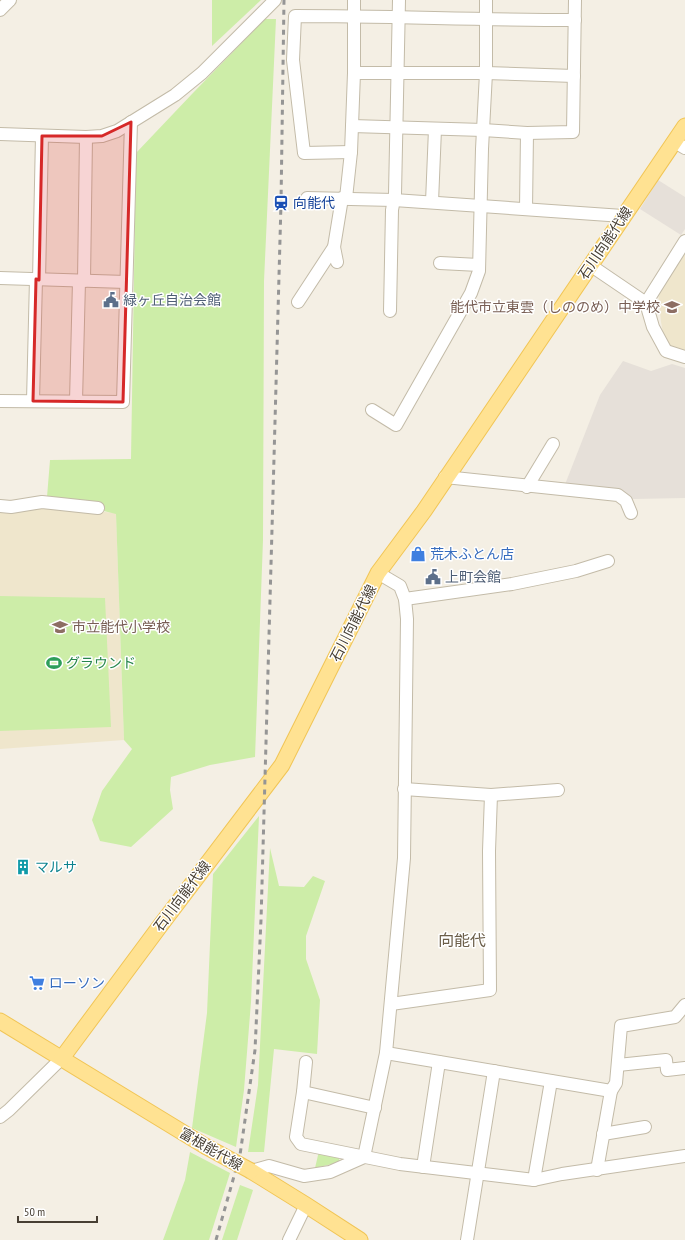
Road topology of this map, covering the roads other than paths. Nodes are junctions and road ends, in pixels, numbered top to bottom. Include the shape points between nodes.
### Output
1 (10, 0) edge
2 (274, 0) edge
3 (354, 0) edge
4 (399, 0) edge
5 (486, 0) edge
6 (575, 0) edge
7 (0, 10) edge
8 (354, 16) junction
9 (399, 17) junction
10 (486, 20) junction
11 (575, 20) junction
12 (397, 72) junction
13 (354, 73) junction
14 (486, 73) junction
15 (574, 76) junction
16 (131, 122) junction
17 (352, 126) junction
18 (685, 126) edge
19 (397, 128) junction
20 (435, 128) junction
21 (483, 130) junction
22 (527, 133) junction
23 (0, 134) edge
24 (42, 136) junction
25 (86, 137) junction
26 (680, 145) edge
27 (351, 152) junction
28 (307, 198) dead end
29 (344, 198) junction
30 (394, 200) junction
31 (432, 202) junction
32 (480, 205) junction
33 (526, 209) junction
34 (623, 216) junction
35 (685, 241) edge
36 (334, 247) junction
37 (338, 262) dead end
38 (440, 263) dead end
39 (478, 265) junction
40 (590, 265) junction
41 (0, 278) edge
42 (37, 280) junction
43 (82, 281) junction
44 (126, 282) junction
45 (298, 302) dead end
46 (646, 303) junction
47 (390, 311) dead end
48 (685, 357) edge
49 (0, 401) edge
50 (33, 401) junction
51 (76, 401) junction
52 (372, 410) dead end
53 (553, 444) dead end
54 (446, 477) junction
55 (527, 487) junction
56 (0, 506) edge
57 (98, 508) dead end
58 (631, 513) dead end
59 (608, 561) dead end
60 (378, 573) junction
61 (405, 599) junction
62 (404, 789) junction
63 (558, 790) dead end
64 (491, 794) junction
65 (391, 1004) junction
66 (685, 1005) edge
67 (0, 1021) edge
68 (386, 1053) junction
69 (62, 1058) junction
70 (306, 1062) dead end
71 (439, 1062) junction
72 (618, 1065) junction
73 (685, 1068) edge
74 (494, 1071) junction
75 (551, 1080) junction
76 (611, 1091) junction
77 (303, 1092) junction
78 (375, 1108) junction
79 (0, 1117) edge
80 (645, 1127) dead end
81 (603, 1134) junction
82 (685, 1156) edge
83 (364, 1157) junction
84 (423, 1167) junction
85 (596, 1170) junction
86 (251, 1172) junction
87 (478, 1174) junction
88 (534, 1180) junction
89 (306, 1205) junction
90 (289, 1240) edge
91 (360, 1240) edge
92 (468, 1240) edge

1 - 7 street
2 - 16 street via 202,73 175,95
3 - 8 street
4 - 9 street
5 - 10 street
6 - 11 street
8 - 9 street
8 - 13 street
8 - 27 street via 295,16 293,60 304,153
9 - 10 street
9 - 12 street
10 - 11 street
10 - 14 street
11 - 15 street
12 - 13 street
12 - 14 street
12 - 19 street
13 - 17 street
14 - 15 street
14 - 21 street
15 - 22 street via 573,132
16 - 25 street via 117,131 102,136
16 - 44 street
17 - 19 street
17 - 27 street
18 - 26 main road, 石川向能代線
19 - 20 street
19 - 30 street
20 - 21 street
20 - 31 street
21 - 22 street
21 - 32 street
22 - 33 street
23 - 24 street
24 - 25 street
24 - 42 street
25 - 43 street
26 - 34 main road, 石川向能代線
27 - 29 street
28 - 29 street
29 - 30 street
29 - 36 street
30 - 31 street
30 - 47 street
31 - 32 street
32 - 33 street
32 - 39 street
33 - 34 street
34 - 40 main road, 石川向能代線
35 - 46 street
36 - 37 street
36 - 45 street
38 - 39 street
39 - 52 street via 479,271 471,293 396,425
40 - 46 street
40 - 54 main road, 石川向能代線
41 - 42 street
42 - 43 street
42 - 50 street
43 - 44 street
43 - 51 street
44 - 51 street via 123,402
46 - 48 street via 653,327 666,350
49 - 50 street
50 - 51 street
53 - 55 street
54 - 55 street
54 - 60 main road, 石川向能代線
55 - 58 street via 618,496 626,501
56 - 57 street via 11,507 42,502
59 - 61 street via 576,571 512,584
60 - 61 street via 400,586
60 - 69 main road, 石川向能代線 via 282,766
61 - 62 street via 407,620
62 - 64 street
62 - 65 street via 404,858
63 - 64 street
64 - 65 street via 490,990
65 - 68 street
66 - 72 street via 675,1017 621,1026
67 - 69 main road
68 - 71 street
68 - 78 street
69 - 79 street
69 - 86 main road, 富根能代線, bridge
70 - 77 street
71 - 74 street
71 - 84 street
72 - 73 street via 666,1060 667,1070
72 - 76 street via 616,1083
74 - 75 street
74 - 87 street
75 - 76 street
75 - 88 street
76 - 81 street
77 - 78 street
77 - 83 street via 296,1137 301,1144
78 - 83 street
80 - 81 street
81 - 85 street
82 - 85 street
83 - 84 street
83 - 86 street via 330,1172 304,1176 269,1166
84 - 87 street
85 - 88 street
86 - 89 main road, 富根能代線
87 - 88 street
87 - 92 street
89 - 90 street
89 - 91 main road, 富根能代線

